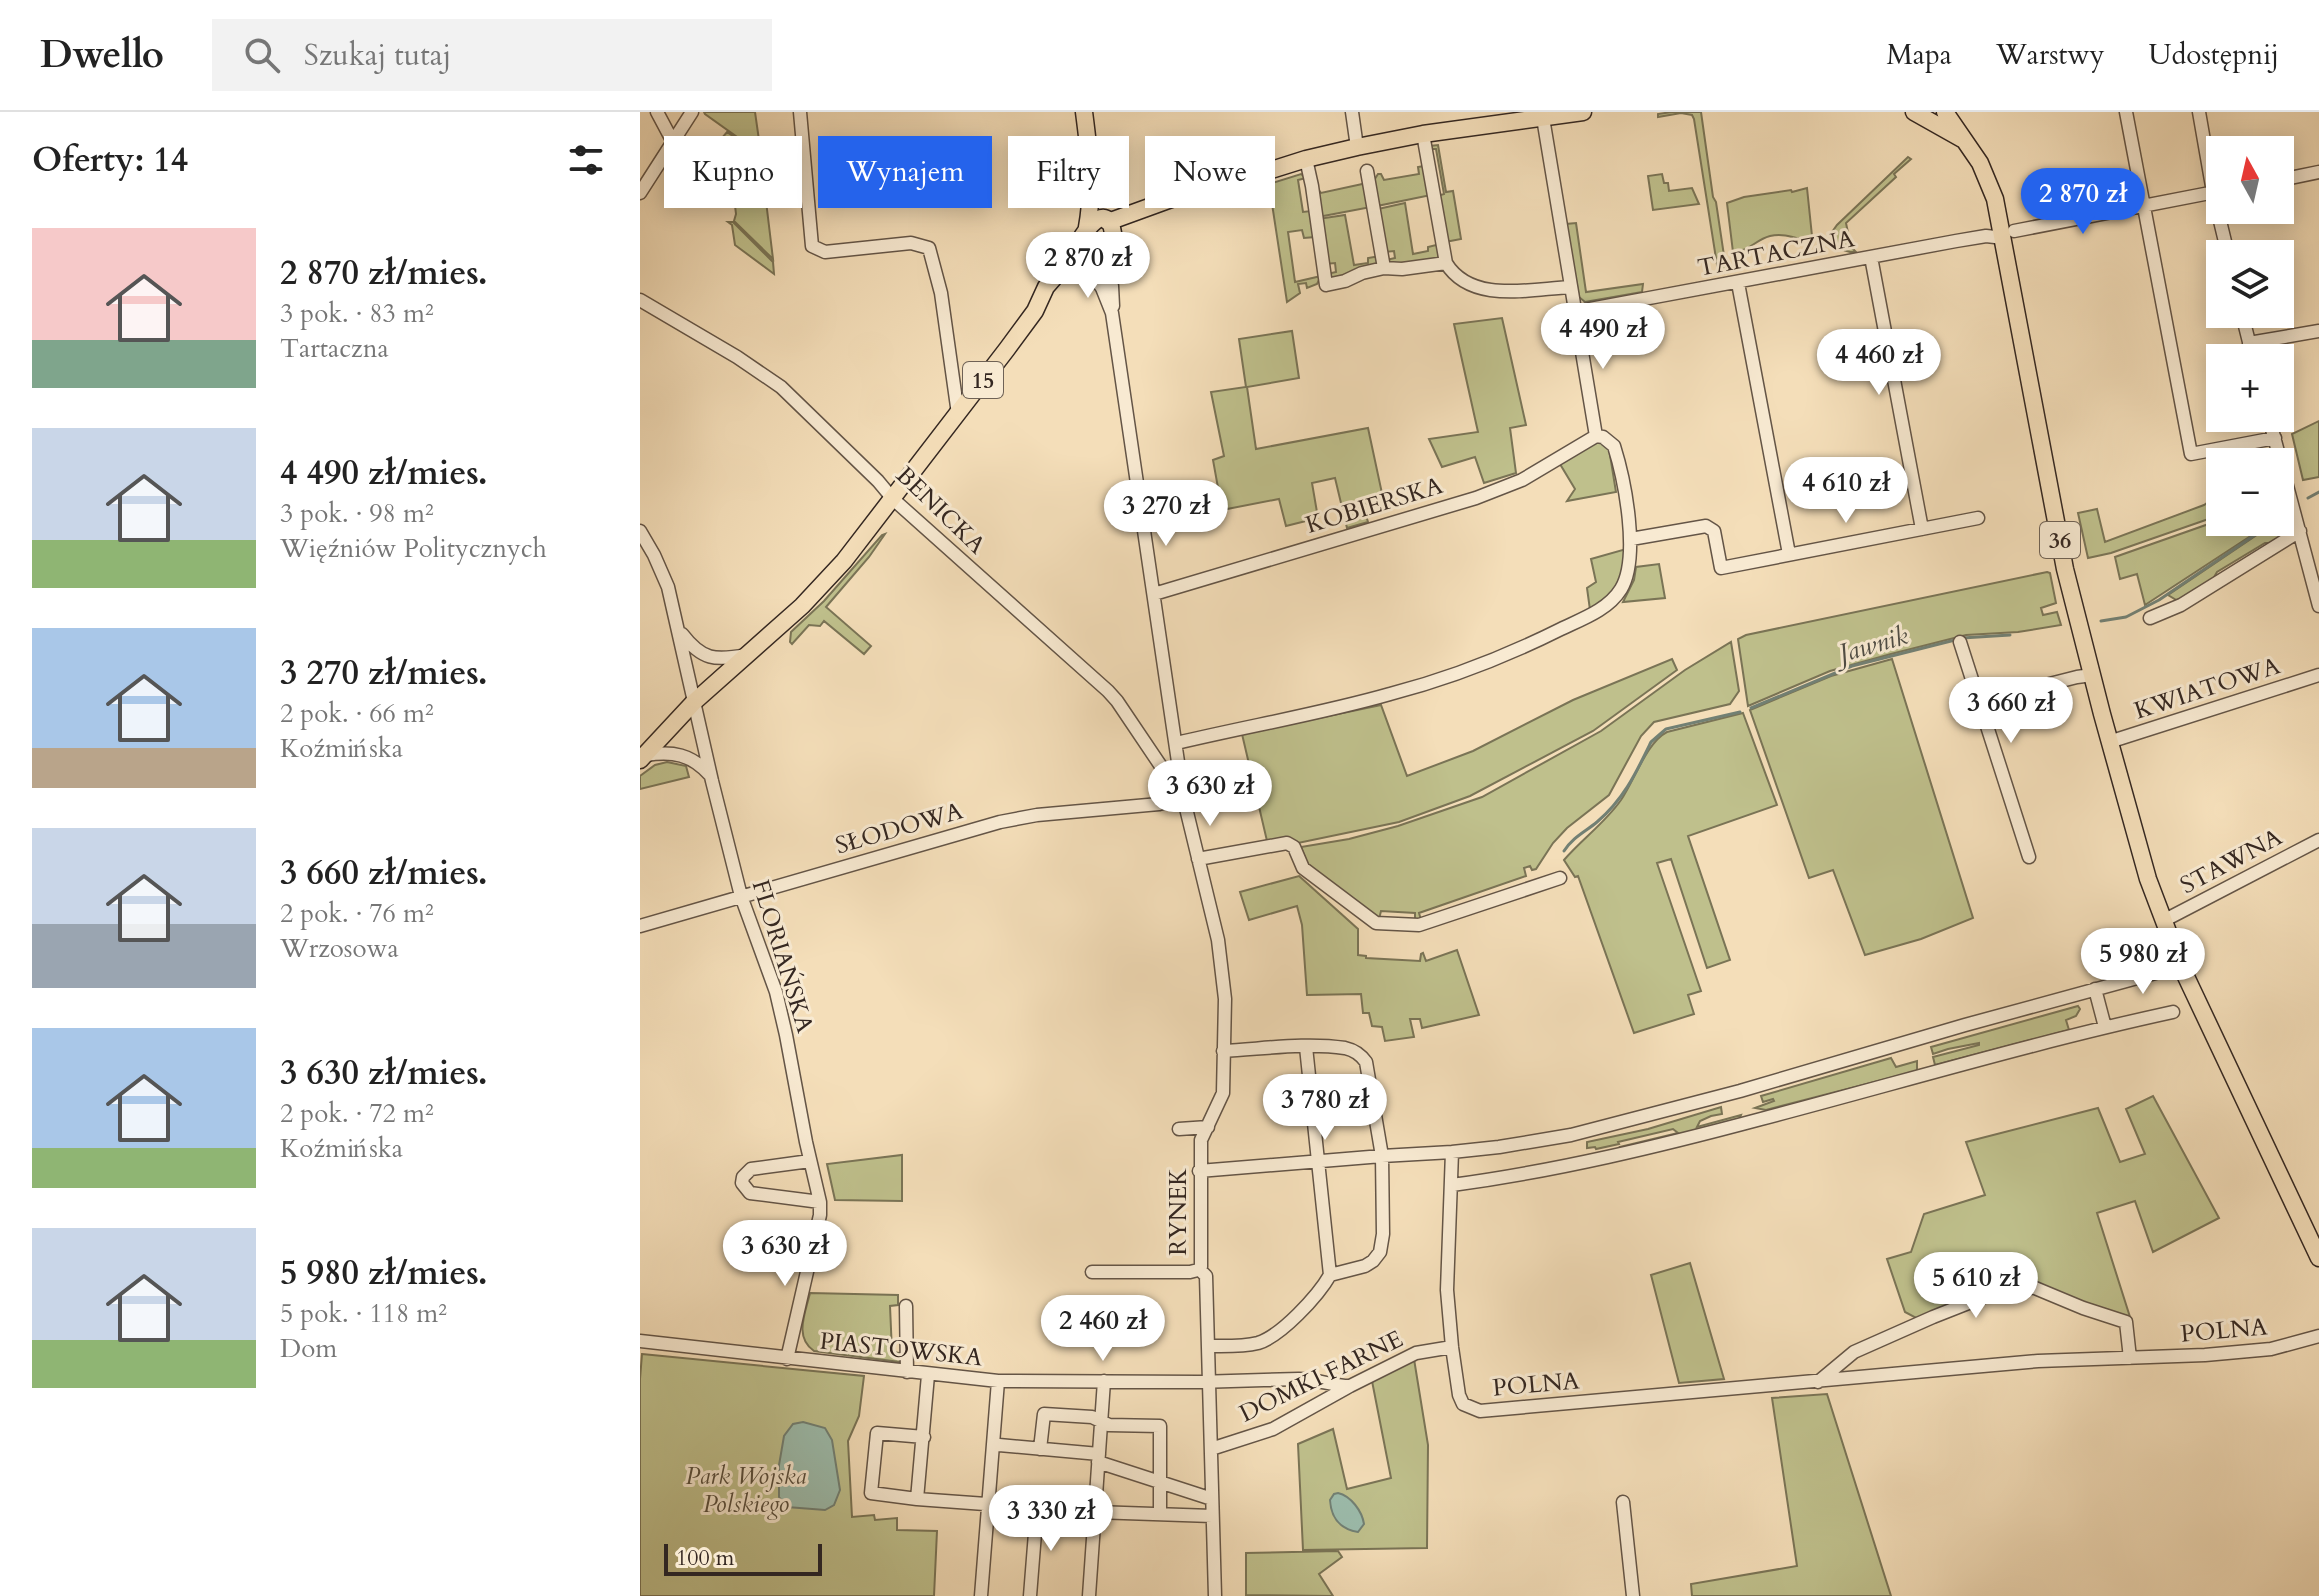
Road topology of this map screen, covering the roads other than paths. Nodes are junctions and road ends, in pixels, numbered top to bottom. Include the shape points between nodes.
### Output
1 (657, 112) edge
2 (692, 112) edge
3 (800, 112) edge
4 (1084, 112) edge
5 (1352, 112) edge
6 (1583, 112) edge
7 (1914, 112) edge
8 (1945, 112) edge
9 (2126, 112) edge
10 (2199, 112) edge
11 (1542, 115) edge
12 (1423, 134) junction
13 (670, 136) edge
14 (677, 136) edge
15 (1087, 136) edge
16 (1967, 142) junction
17 (2206, 145) edge
18 (1357, 147) junction
19 (664, 156) edge
20 (1306, 159) junction
21 (1367, 171) dead end
22 (2319, 172) edge
23 (2294, 177) edge
24 (640, 193) edge
25 (2206, 194) edge
26 (2144, 206) junction
27 (1090, 208) edge
28 (1103, 208) edge
29 (1109, 226) junction
30 (1087, 227) junction
31 (2006, 231) junction
32 (1871, 257) junction
33 (1105, 261) junction
34 (1446, 263) junction
35 (1082, 266) junction
36 (1384, 268) junction
37 (1738, 283) junction
38 (1570, 287) junction
39 (640, 300) edge
40 (1574, 312) junction
41 (1112, 313) junction
42 (2245, 328) edge
43 (2319, 331) edge
44 (2249, 343) joint
45 (958, 414) junction
46 (2273, 432) edge
47 (1596, 436) junction
48 (2275, 438) junction
49 (893, 499) junction
50 (1978, 518) dead end
51 (1922, 529) junction
52 (640, 531) edge
53 (2300, 531) junction
54 (1631, 539) junction
55 (1789, 554) junction
56 (1154, 594) junction
57 (2319, 606) edge
58 (2150, 618) dead end
59 (680, 632) junction
60 (1960, 642) dead end
61 (746, 655) junction
62 (2092, 675) junction
63 (2319, 675) edge
64 (694, 702) junction
65 (1978, 702) junction
66 (2109, 742) junction
67 (1177, 743) junction
68 (643, 758) edge
69 (710, 775) junction
70 (1180, 794) junction
71 (2319, 840) edge
72 (2029, 857) dead end
73 (1199, 863) junction
74 (1560, 878) dead end
75 (741, 896) junction
76 (2163, 921) junction
77 (640, 926) edge
78 (2179, 960) junction
79 (2095, 989) junction
80 (2173, 1012) dead end
81 (2105, 1027) junction
82 (1306, 1047) junction
83 (1223, 1051) junction
84 (1208, 1127) junction
85 (1179, 1129) dead end
86 (1452, 1152) junction
87 (1382, 1156) junction
88 (809, 1157) junction
89 (1319, 1161) junction
90 (1199, 1171) junction
91 (1452, 1185) junction
92 (820, 1202) junction
93 (2319, 1258) edge
94 (1199, 1269) junction
95 (1092, 1272) dead end
96 (1330, 1275) junction
97 (906, 1306) dead end
98 (2319, 1336) edge
99 (640, 1341) edge
100 (1208, 1346) junction
101 (1452, 1347) junction
102 (2130, 1358) junction
103 (787, 1359) junction
104 (907, 1372) junction
105 (928, 1375) junction
106 (998, 1381) junction
107 (1104, 1381) junction
108 (1209, 1381) junction
109 (1818, 1382) junction
110 (1350, 1386) junction
111 (1101, 1421) junction
112 (924, 1437) junction
113 (999, 1445) dead end
114 (1040, 1449) junction
115 (1211, 1449) junction
116 (1099, 1458) junction
117 (1160, 1481) junction
118 (917, 1499) junction
119 (1212, 1499) junction
120 (1623, 1502) dead end
121 (988, 1503) junction
122 (1037, 1508) junction
123 (1095, 1512) junction
124 (1160, 1514) junction
125 (1212, 1516) junction
126 (981, 1596) edge
127 (1030, 1596) edge
128 (1089, 1596) edge
129 (1215, 1596) edge
130 (1633, 1596) edge

1 - 13 street
2 - 14 street
3 - 45 street via 812,246 825,252 911,243 929,248 941,293
4 - 15 main road, 15
5 - 18 street
6 - 11 main road
7 - 16 main road
8 - 16 main road, 36
9 - 26 street
10 - 17 street
11 - 12 main road
11 - 38 street
12 - 18 main road
12 - 34 street
16 - 31 main road, 36
18 - 20 main road
19 - 24 street
20 - 29 main road via 1214,188 1132,224
20 - 36 street via 1326,285
21 - 36 street
22 - 23 street
25 - 26 street
26 - 31 street
26 - 48 street via 2191,454
27 - 30 main road, 15
28 - 29 main road, 15
29 - 30 main road via 1095,219
29 - 33 main road via 1112,249
30 - 35 main road, 15 via 1074,250
31 - 32 street, TARTACZNA
31 - 62 main road, 36 via 2063,558
32 - 37 street, TARTACZNA
32 - 51 street
33 - 35 main road, 15
33 - 41 street
34 - 36 street
34 - 38 street via 1455,275 1490,292
35 - 41 street via 1102,288
35 - 45 main road, 15 via 1035,311
37 - 40 street, TARTACZNA
37 - 55 street
38 - 40 street
39 - 49 street, BENICKA via 781,387
40 - 47 street
41 - 56 street
42 - 44 street
43 - 44 street
45 - 49 main road, 15
46 - 48 street
47 - 54 street via 1614,446
47 - 56 street, KOBIERSKA via 1522,480 1476,498
48 - 53 street
49 - 61 main road, 15 via 829,579
49 - 70 street, BENICKA via 1108,691
50 - 51 street
51 - 55 street
52 - 59 street, FLORIAŃSKA via 668,587
53 - 57 street
53 - 58 street via 2181,605
54 - 55 street via 1706,526 1714,531 1721,568
54 - 67 street via 1624,582 1612,601 1540,640 1394,693
56 - 67 street
59 - 61 street via 702,655
59 - 64 street, FLORIAŃSKA
60 - 65 street
61 - 64 main road, 15
62 - 65 street
62 - 66 main road, 36
63 - 66 street, KWIATOWA
64 - 68 main road, 15
64 - 69 street, FLORIAŃSKA
65 - 72 street
66 - 76 main road, 36
67 - 70 street
68 - 69 street via 679,754
69 - 75 street, FLORIAŃSKA
70 - 73 street, RYNEK
70 - 75 street, SŁODOWA via 1159,804 1000,822
71 - 76 street, STAWNA
73 - 74 street via 1287,843 1303,868 1371,921 1416,926
73 - 83 street, RYNEK via 1222,963
75 - 77 street, SŁODOWA
75 - 88 street, FLORIAŃSKA via 776,992
76 - 78 main road, 36
78 - 79 street via 2145,965
78 - 93 main road, 36
79 - 81 street
79 - 86 street via 1644,1117 1558,1137
80 - 81 street
81 - 91 street via 1699,1136
82 - 83 street
82 - 87 street via 1348,1049 1366,1062
82 - 89 street
83 - 84 street, RYNEK via 1223,1093
84 - 85 street
84 - 90 street, RYNEK via 1201,1140
86 - 87 street
86 - 91 street, POLNA
87 - 89 street
87 - 96 street via 1380,1252 1365,1266
88 - 92 street, FLORIAŃSKA
88 - 92 street via 751,1169 742,1183 750,1193
89 - 90 street
89 - 96 street
90 - 94 street, RYNEK
91 - 101 street, POLNA via 1447,1290
92 - 103 street, FLORIAŃSKA
94 - 95 street, RYNEK
94 - 100 street via 1206,1276
96 - 100 street via 1290,1321 1264,1340
97 - 104 street
98 - 102 street, POLNA via 2271,1349
99 - 103 street, PIASTOWSKA
100 - 108 street
101 - 109 street, POLNA via 1459,1395 1463,1404 1480,1411
101 - 110 street, DOMKI FARNE via 1416,1353
102 - 109 street, POLNA via 2038,1361
102 - 109 street via 2126,1322 2017,1286 1854,1352
103 - 104 street, PIASTOWSKA
104 - 105 street, PIASTOWSKA
105 - 106 street, PIASTOWSKA
105 - 112 street
106 - 107 street, PIASTOWSKA
106 - 121 street
107 - 108 street, PIASTOWSKA
107 - 111 street
108 - 110 street, PIASTOWSKA via 1313,1379
108 - 115 street
110 - 115 street, DOMKI FARNE via 1273,1429
111 - 114 street via 1044,1414
111 - 116 street
111 - 117 street via 1160,1426
112 - 118 street
112 - 118 street via 877,1433 871,1493
113 - 114 street
114 - 116 street
115 - 119 street
116 - 117 street
116 - 123 street
117 - 119 street
117 - 124 street
118 - 121 street
119 - 125 street
120 - 130 street
121 - 122 street
121 - 126 street
122 - 123 street
122 - 127 street
123 - 124 street
123 - 128 street
124 - 125 street
125 - 129 street

